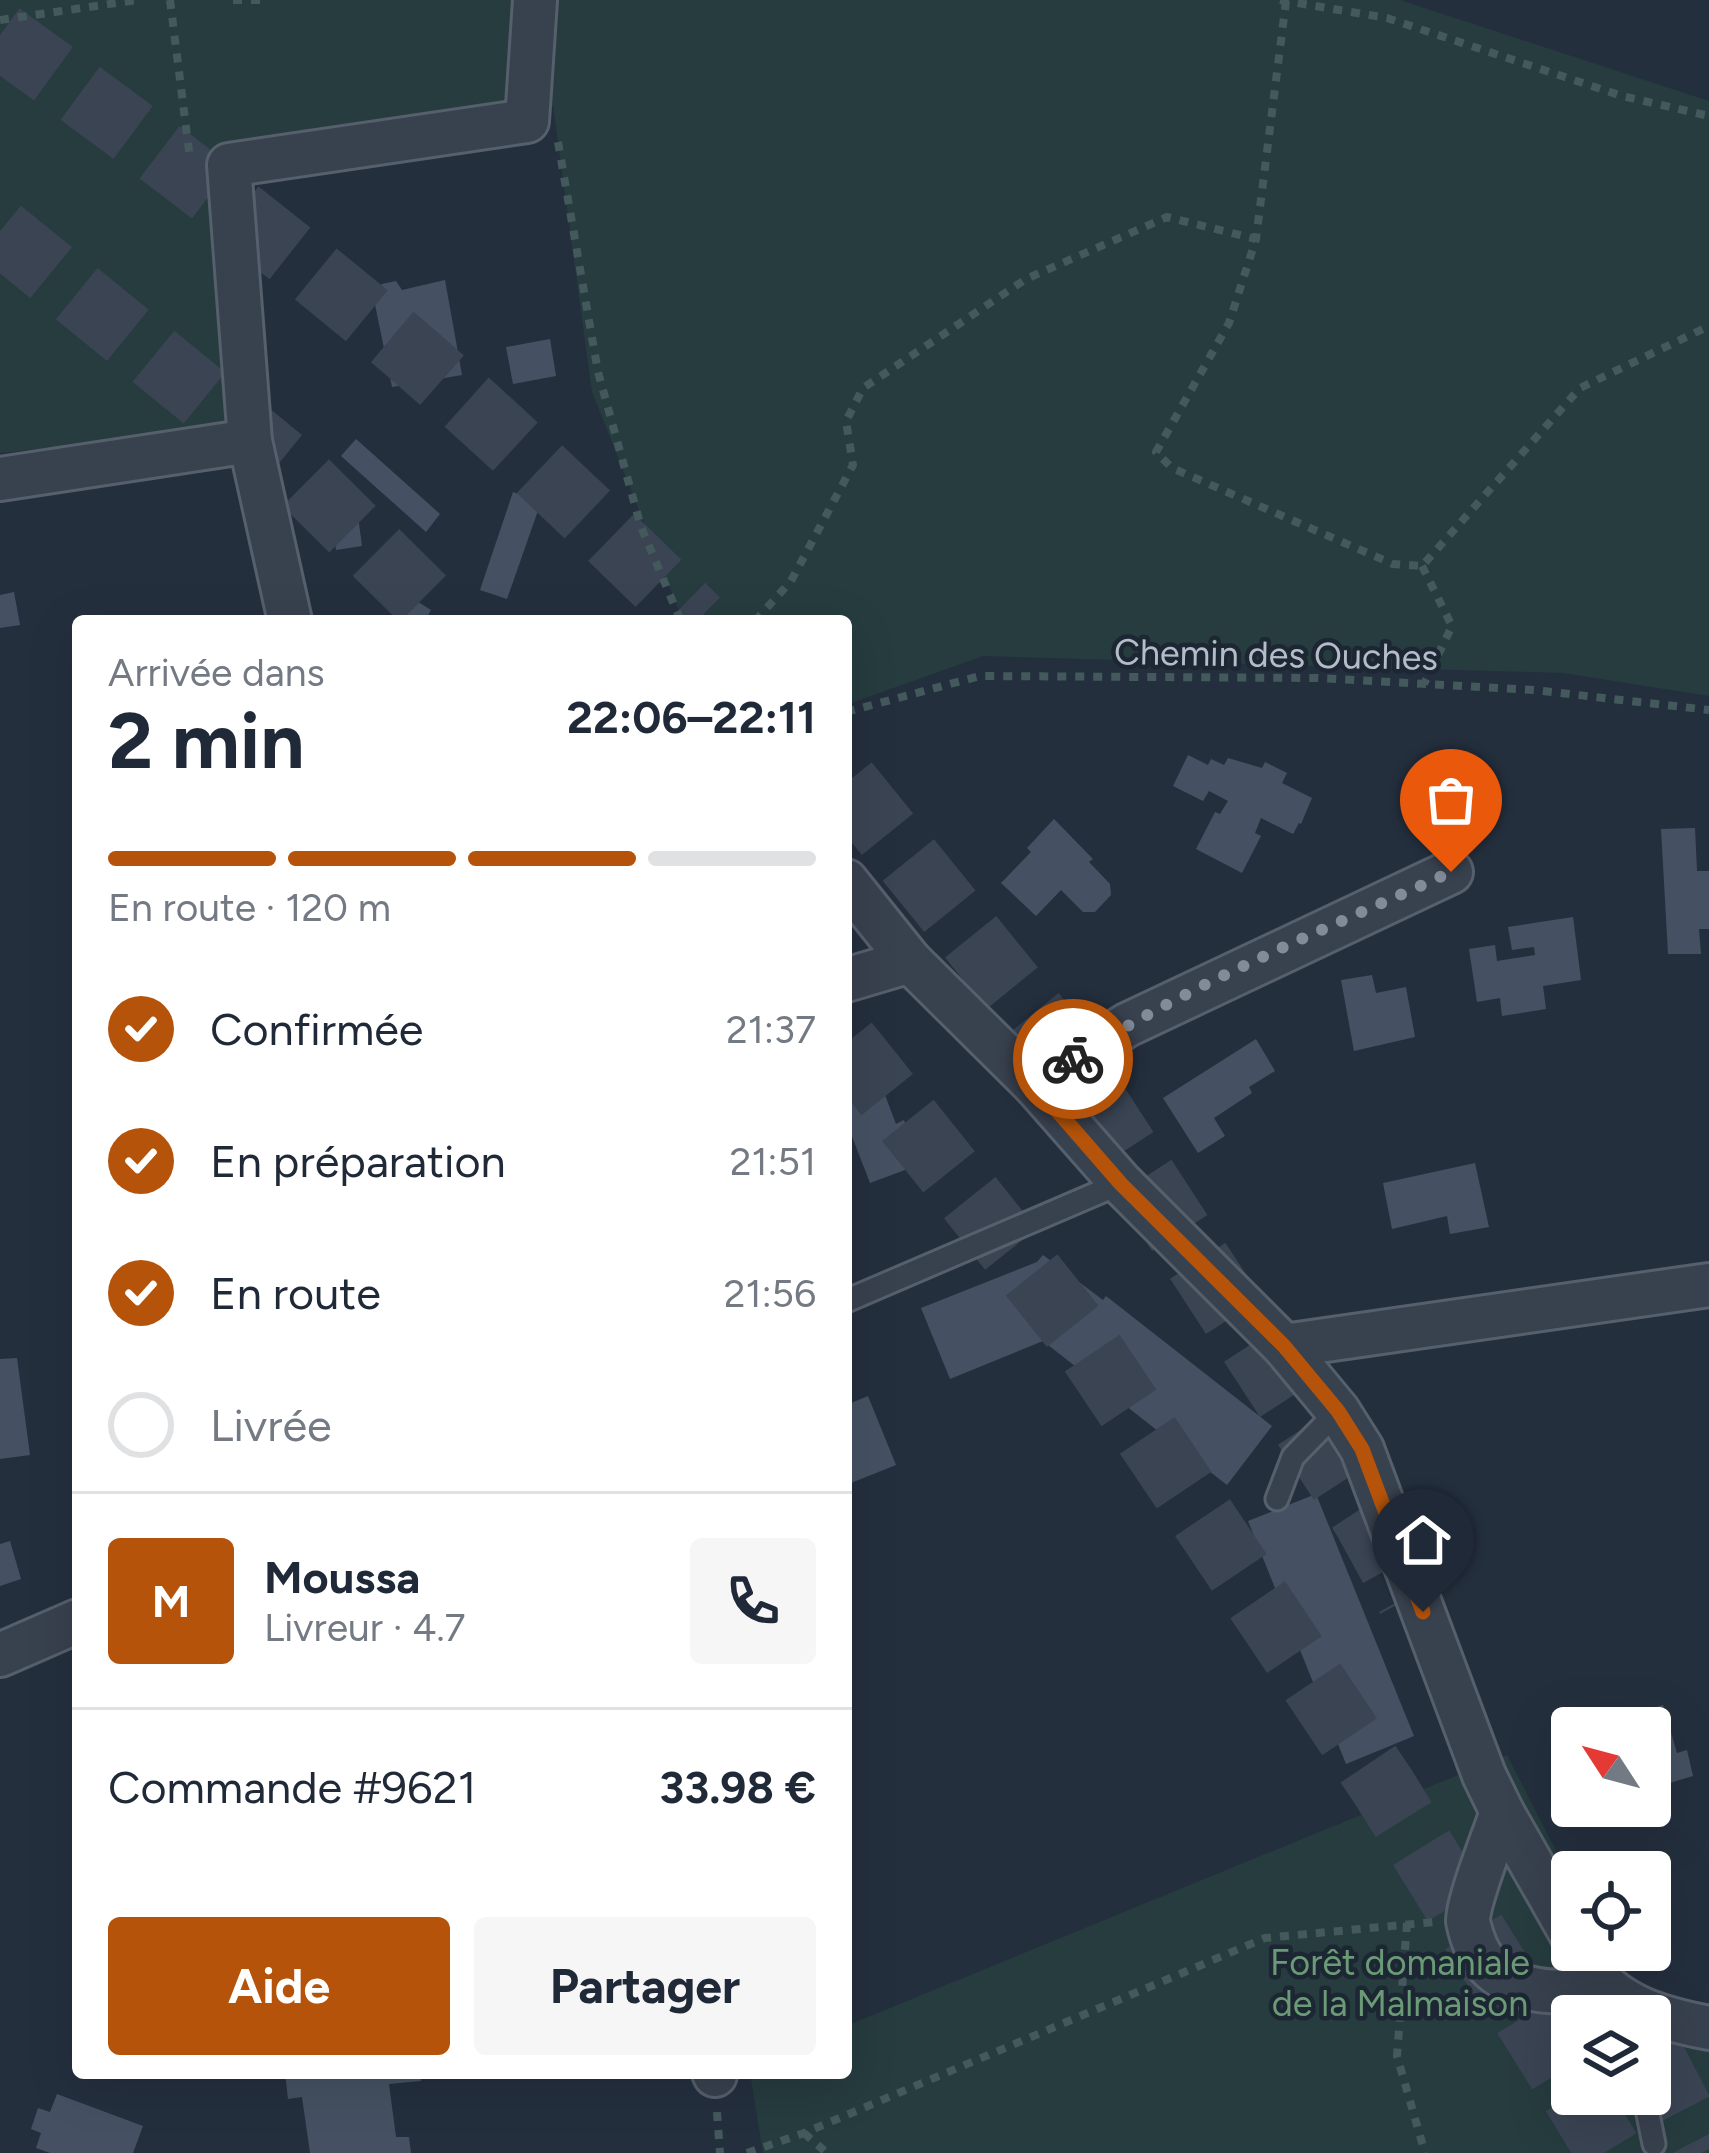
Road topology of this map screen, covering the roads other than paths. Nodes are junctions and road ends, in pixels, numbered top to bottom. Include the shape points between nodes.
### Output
1 (535, 0) edge
2 (250, 441) junction
3 (0, 478) edge
4 (289, 615) edge
5 (1451, 872) dead end
6 (852, 888) edge
7 (910, 961) junction
8 (852, 978) edge
9 (1034, 1084) junction
10 (1121, 1184) junction
11 (1709, 1285) edge
12 (852, 1298) edge
13 (1284, 1346) junction
14 (1338, 1411) junction
15 (1277, 1499) dead end
16 (72, 1624) edge
17 (0, 1655) edge
18 (1502, 1812) junction
19 (1551, 1898) edge
20 (1589, 1971) edge
21 (1593, 1971) edge
22 (1619, 1995) edge
23 (1671, 2020) edge
24 (1709, 2028) edge
25 (1648, 2115) edge
26 (1654, 2144) dead end

1 - 2 street via 527,122 229,165
2 - 3 street
2 - 4 street
5 - 9 street via 1126,1025
6 - 7 street
7 - 8 street
7 - 9 street
9 - 10 street
10 - 12 lane
10 - 13 street
11 - 13 street
13 - 14 street
14 - 15 lane via 1293,1457
14 - 18 street via 1362,1449
16 - 17 street
18 - 19 street
18 - 20 street via 1467,1922 1479,1960 1534,1991 1582,1991
21 - 22 street
23 - 24 street
25 - 26 lane

